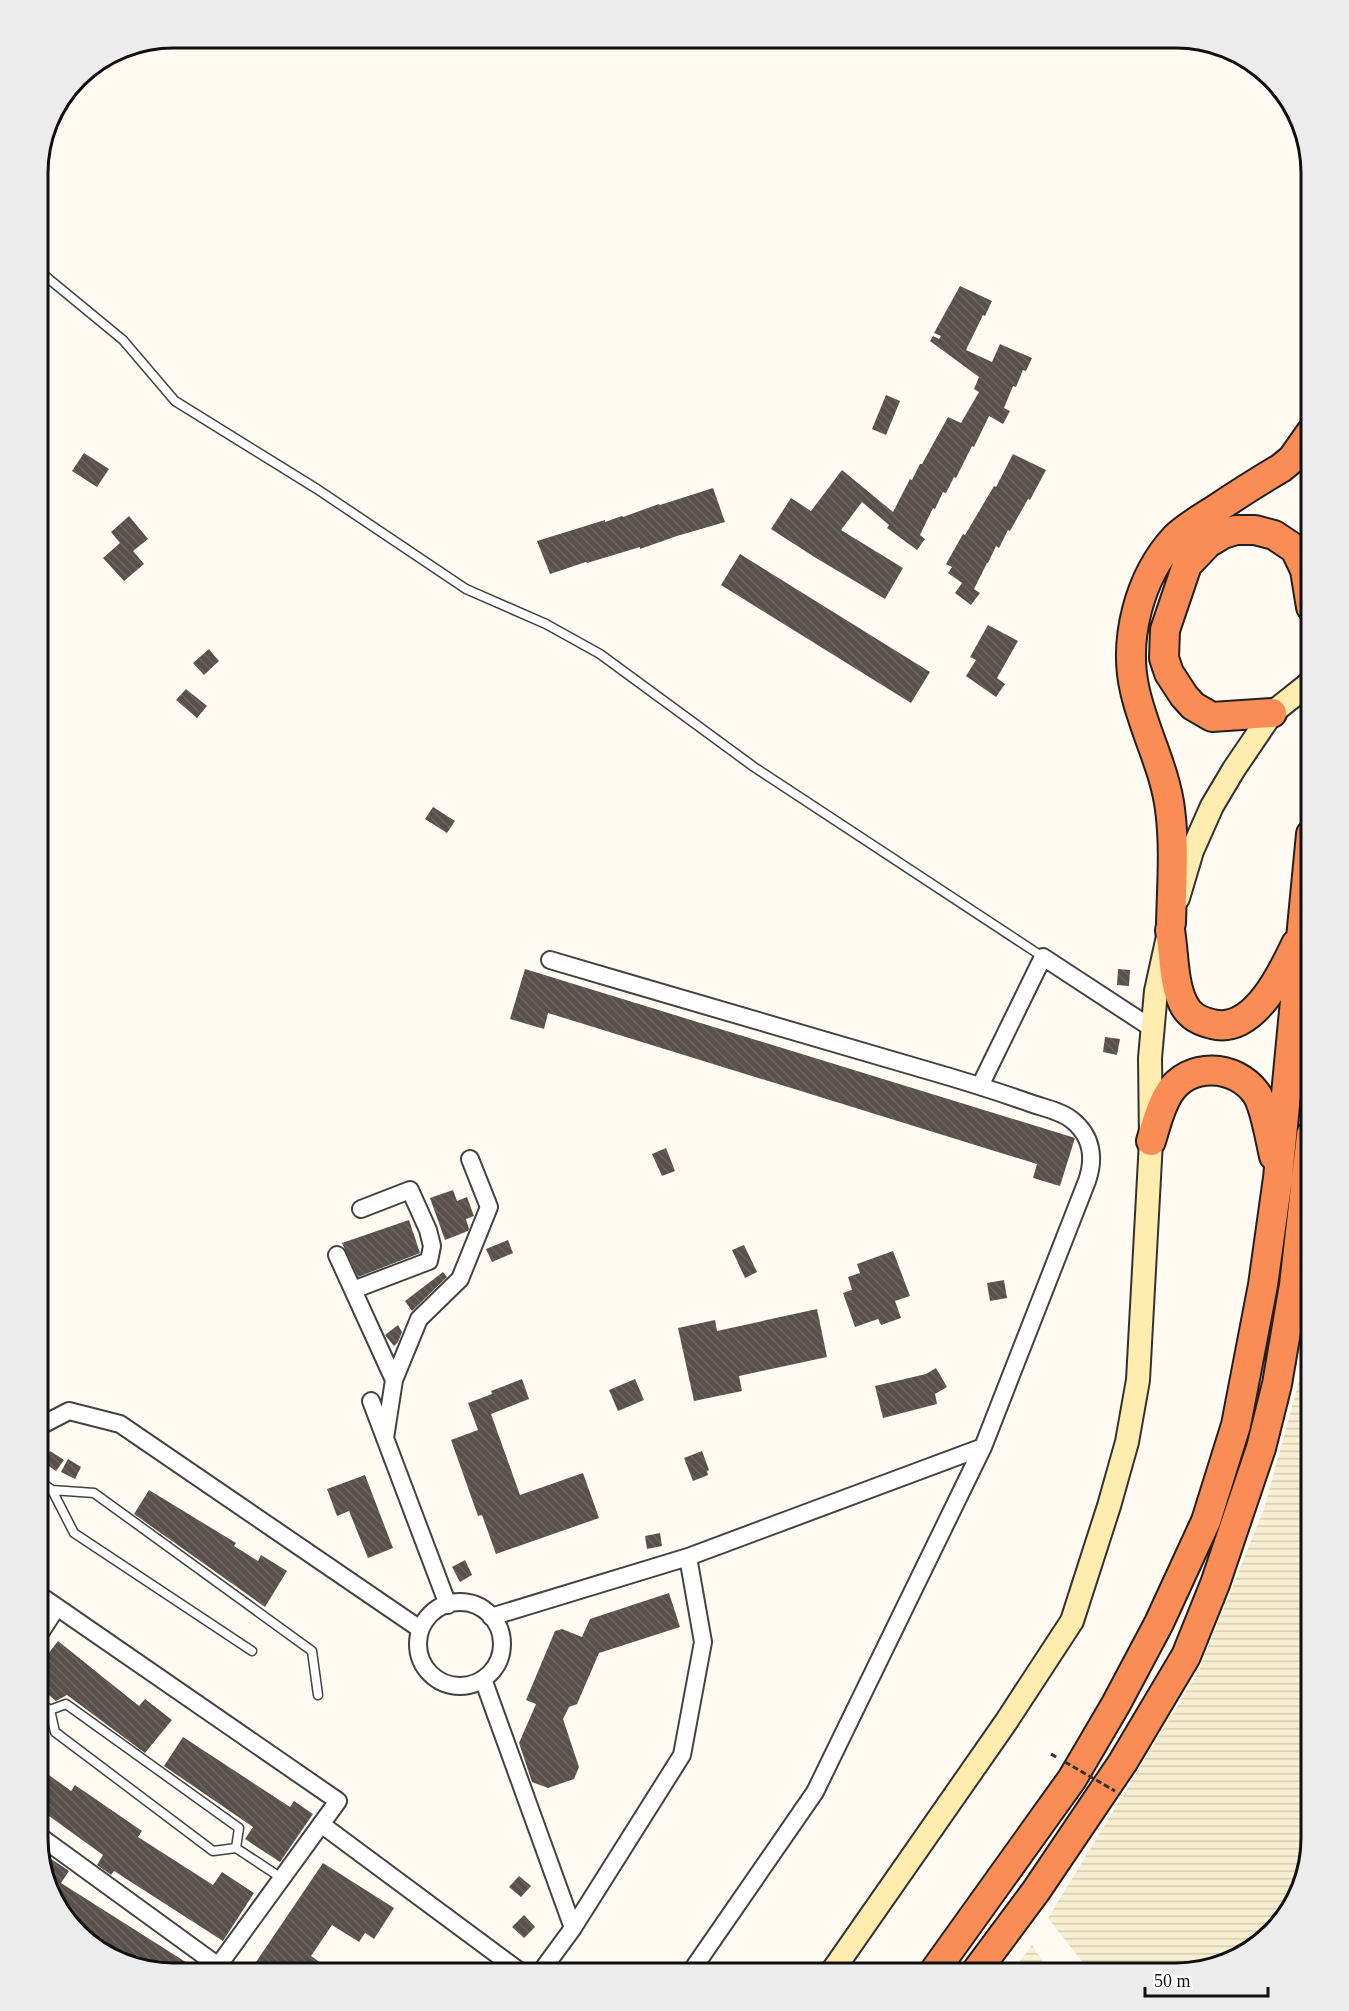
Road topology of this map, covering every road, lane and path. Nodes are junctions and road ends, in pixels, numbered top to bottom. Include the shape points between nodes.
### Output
1 (48, 278) edge
2 (1301, 446) edge
3 (1301, 562) edge
4 (1301, 690) edge
5 (1272, 713) junction
6 (1170, 927) junction
7 (1301, 933) edge
8 (1301, 949) edge
9 (1043, 957) junction
10 (550, 960) dead end
11 (1152, 1029) junction
12 (980, 1086) junction
13 (1151, 1141) junction
14 (470, 1159) dead end
15 (1278, 1178) junction
16 (361, 1209) dead end
17 (1301, 1224) edge
18 (337, 1255) dead end
19 (353, 1290) junction
20 (394, 1380) junction
21 (371, 1401) dead end
22 (48, 1422) edge
23 (385, 1438) junction
24 (983, 1447) junction
25 (48, 1487) edge
26 (52, 1490) junction
27 (688, 1557) junction
28 (48, 1601) edge
29 (448, 1605) junction
30 (57, 1607) junction
31 (491, 1617) junction
32 (48, 1621) edge
33 (420, 1629) junction
34 (252, 1651) dead end
35 (483, 1679) junction
36 (318, 1695) dead end
37 (50, 1710) joint
38 (1065, 1762) dead end
39 (1115, 1791) dead end
40 (321, 1824) junction
41 (48, 1843) edge
42 (236, 1848) junction
43 (283, 1879) junction
44 (573, 1928) junction
45 (209, 1963) edge
46 (225, 1963) edge
47 (509, 1963) edge
48 (547, 1963) edge
49 (697, 1963) edge
50 (838, 1963) edge
51 (940, 1963) edge
52 (982, 1963) edge

1 - 9 lane via 123,340 175,401 317,489 466,589 546,624 600,654 754,767
2 - 6 highway via 1281,468 1176,537 1143,587 1134,616 1134,688 1170,807
3 - 5 highway via 1295,549 1274,535 1254,530 1223,534 1208,543 1187,566 1165,630 1164,658 1169,673 1193,706 1212,717
4 - 5 main road
5 - 6 main road via 1212,806 1192,851
6 - 7 highway via 1179,995 1198,1021 1219,1026 1239,1021 1259,1006
6 - 11 main road
8 - 15 highway
9 - 11 street
9 - 12 street
10 - 12 street
11 - 13 main road
12 - 24 street via 1070,1118 1081,1128 1092,1154 1087,1181
13 - 15 highway via 1168,1094 1179,1080 1208,1070 1227,1071 1244,1080 1257,1095
13 - 50 main road via 1138,1380 1127,1442 1072,1621
14 - 20 street via 489,1207 460,1279 419,1319
15 - 51 highway via 1263,1285 1236,1425 1206,1521 1159,1623 1072,1779
16 - 19 street via 410,1190 432,1246 429,1261
17 - 52 highway via 1277,1384 1261,1448 1186,1656 1123,1762
18 - 19 street
19 - 20 street
20 - 23 street
21 - 23 street
22 - 33 street via 69,1411 120,1424
23 - 29 street
24 - 27 street
24 - 49 street via 815,1792
25 - 26 lane
26 - 34 lane via 74,1533
26 - 36 lane via 93,1493 312,1651
27 - 31 street
27 - 44 street via 703,1642 682,1755
28 - 30 street
29 - 31 street via 466,1603
29 - 33 street via 428,1617
30 - 32 street
30 - 40 street via 338,1801
31 - 35 street via 499,1629 500,1657
33 - 35 street via 419,1655 434,1677 458,1686
35 - 44 street
37 - 42 lane via 55,1732 213,1851
37 - 42 lane via 66,1704 239,1828
38 - 39 path, bridge
40 - 43 street
40 - 47 street
41 - 45 street
42 - 43 lane
43 - 46 street
44 - 48 street

